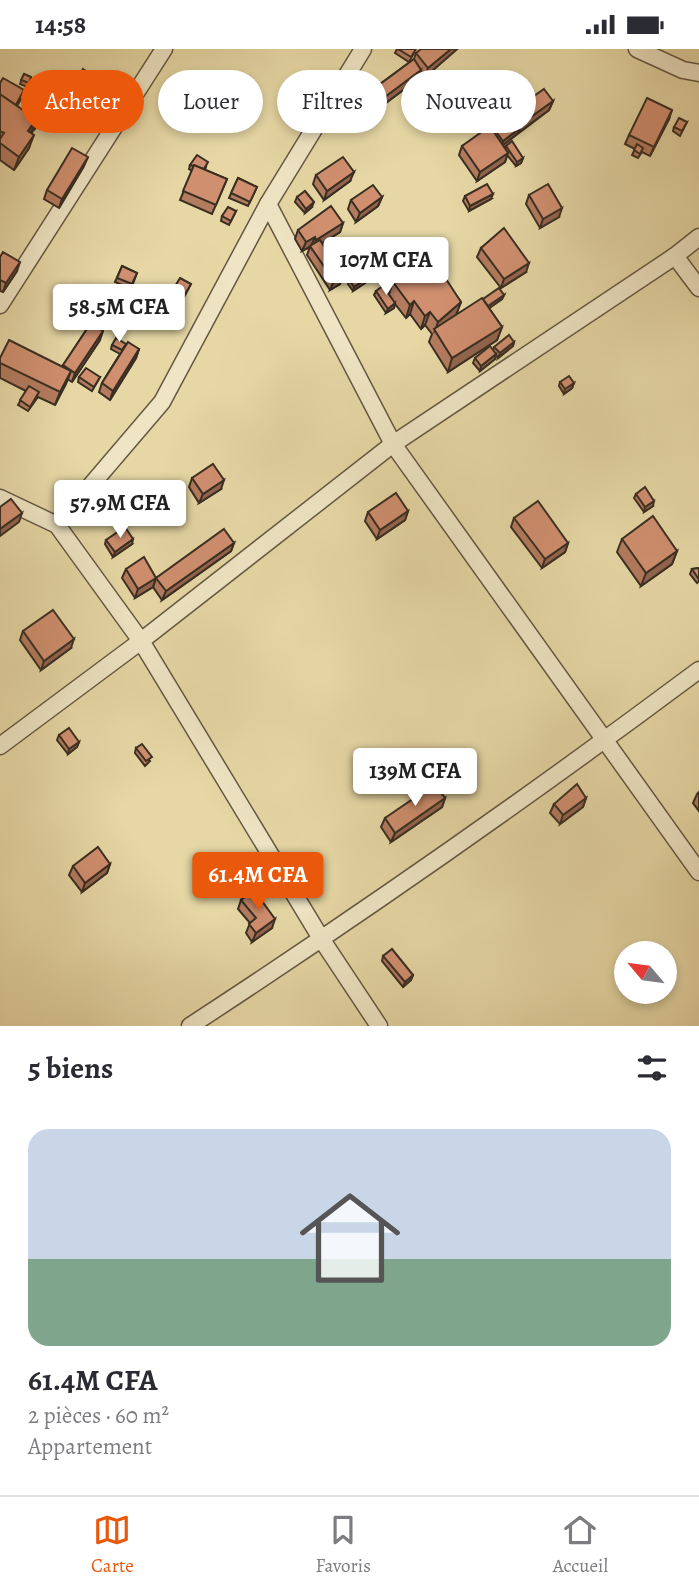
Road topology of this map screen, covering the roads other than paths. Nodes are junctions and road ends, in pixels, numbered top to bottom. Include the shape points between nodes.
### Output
1 (164, 49) edge
2 (362, 49) edge
3 (637, 49) edge
4 (699, 73) edge
5 (268, 204) junction
6 (699, 237) edge
7 (675, 256) junction
8 (699, 288) edge
9 (0, 305) edge
10 (393, 443) junction
11 (0, 498) edge
12 (57, 524) junction
13 (141, 641) junction
14 (699, 670) edge
15 (605, 740) junction
16 (0, 746) edge
17 (699, 872) edge
18 (322, 940) junction
19 (190, 1026) edge
20 (379, 1026) edge

1 - 9 street
2 - 5 street
3 - 4 street
5 - 10 street
5 - 12 street via 162,402
6 - 7 street
7 - 8 street
7 - 10 street
10 - 13 street
10 - 15 street
11 - 12 street
12 - 13 street
13 - 16 street
13 - 18 street
14 - 15 street
15 - 17 street
15 - 18 street
18 - 19 street
18 - 20 street

